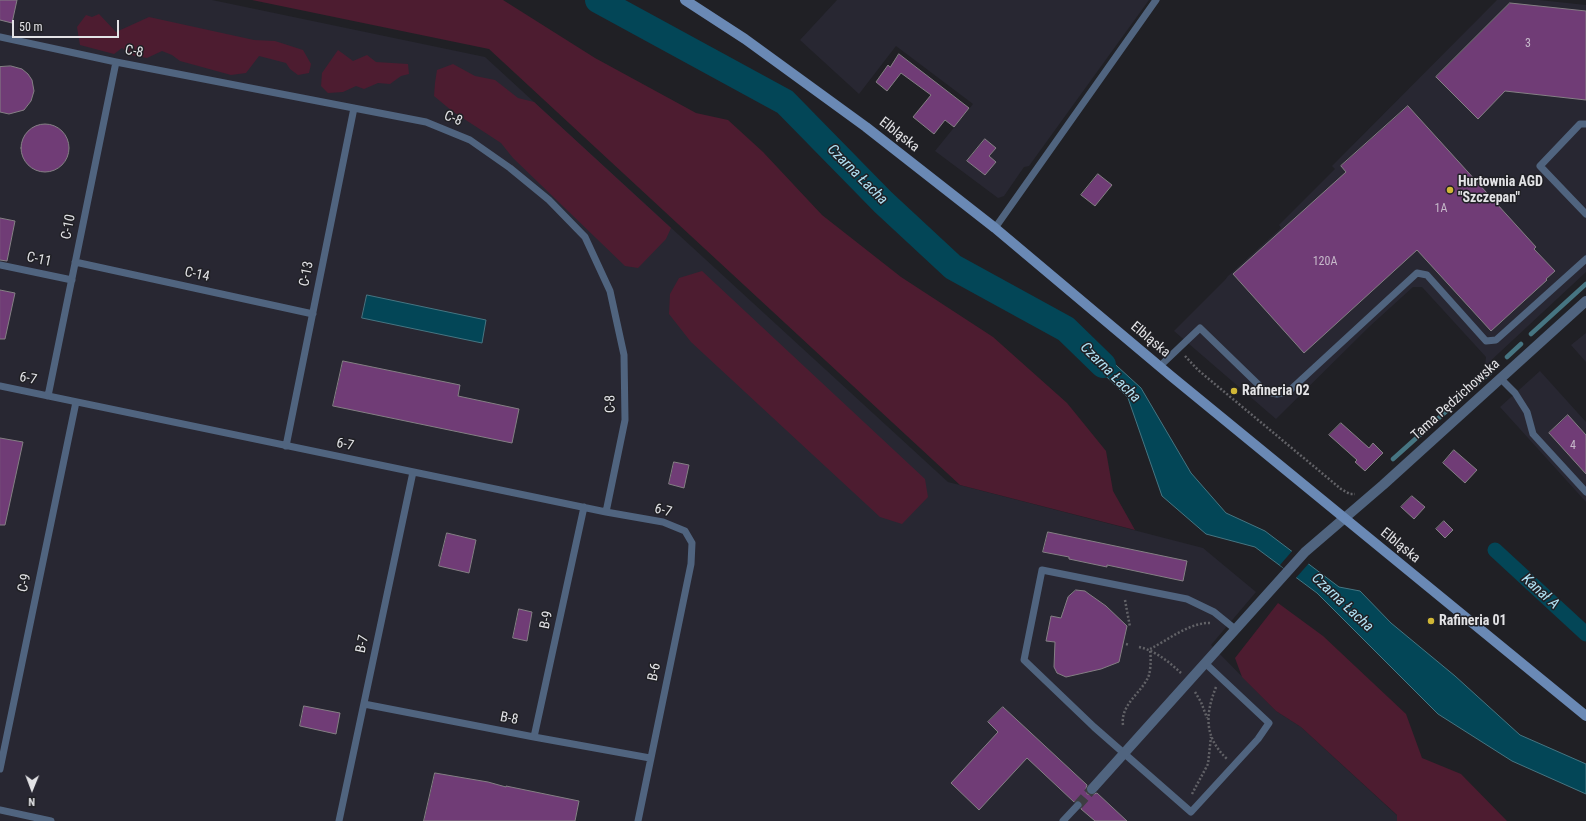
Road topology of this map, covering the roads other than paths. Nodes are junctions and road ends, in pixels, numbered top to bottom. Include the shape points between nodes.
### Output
1 (685, 0) edge
2 (1156, 0) edge
3 (0, 37) edge
4 (116, 62) junction
5 (354, 108) junction
6 (1586, 124) edge
7 (1586, 214) edge
8 (995, 228) junction
9 (1586, 259) edge
10 (75, 262) junction
11 (0, 265) edge
12 (72, 280) junction
13 (1586, 301) edge
14 (313, 314) junction
15 (1160, 366) junction
16 (1501, 379) junction
17 (0, 386) edge
18 (48, 396) junction
19 (76, 402) junction
20 (286, 446) junction
21 (413, 472) junction
22 (1586, 492) edge
23 (584, 508) junction
24 (606, 512) junction
25 (1344, 518) junction
26 (684, 531) joint
27 (1235, 629) junction
28 (1205, 663) junction
29 (364, 704) junction
30 (1586, 716) edge
31 (534, 737) junction
32 (1124, 754) junction
33 (650, 758) junction
34 (0, 769) edge
35 (1092, 789) tunnel mouth
36 (1078, 805) tunnel mouth
37 (0, 810) edge
38 (51, 821) edge
39 (339, 821) edge
40 (638, 821) edge
41 (1063, 821) edge

1 - 8 main road, Elbląska via 745,39 866,127
2 - 8 lane
3 - 4 lane, C-8
4 - 5 lane, C-8
4 - 10 lane, C-10
5 - 14 lane, C-13
5 - 24 lane, C-8 via 426,122 470,140 549,200 584,237 610,291 624,355 625,420
6 - 7 lane via 1580,124 1540,166
8 - 15 main road, Elbląska
9 - 15 lane via 1496,340 1486,341 1427,275 1417,272 1288,392 1266,392 1200,328
10 - 12 lane, C-10
10 - 14 lane, C-14
11 - 12 lane, C-11
12 - 18 lane, C-10
13 - 16 street, Tama Pędzichowska
14 - 20 lane, C-13
15 - 25 main road, Elbląska
16 - 22 lane via 1527,412 1533,434
16 - 25 street, Tama Pędzichowska
17 - 18 lane, 6-7
18 - 19 lane, 6-7
19 - 20 lane, 6-7
19 - 34 lane, C-9
20 - 21 lane, 6-7
21 - 23 lane, 6-7
21 - 29 lane, B-7
23 - 24 lane, 6-7
23 - 31 lane, B-9
24 - 26 lane, 6-7 via 663,522
25 - 27 street, Tama Pędzichowska via 1305,552
25 - 30 main road, Elbląska
26 - 33 lane, B-6 via 692,543 691,564
27 - 28 street, Tama Pędzichowska
27 - 32 lane via 1214,612 1187,599 1042,570 1024,660
28 - 32 street, Tama Pędzichowska
28 - 32 lane via 1269,723 1258,738 1191,812
29 - 31 lane, B-8
29 - 39 lane, B-7
31 - 33 lane, B-8
32 - 35 street, Tama Pędzichowska
33 - 40 lane, B-6
36 - 41 lane
37 - 38 lane

